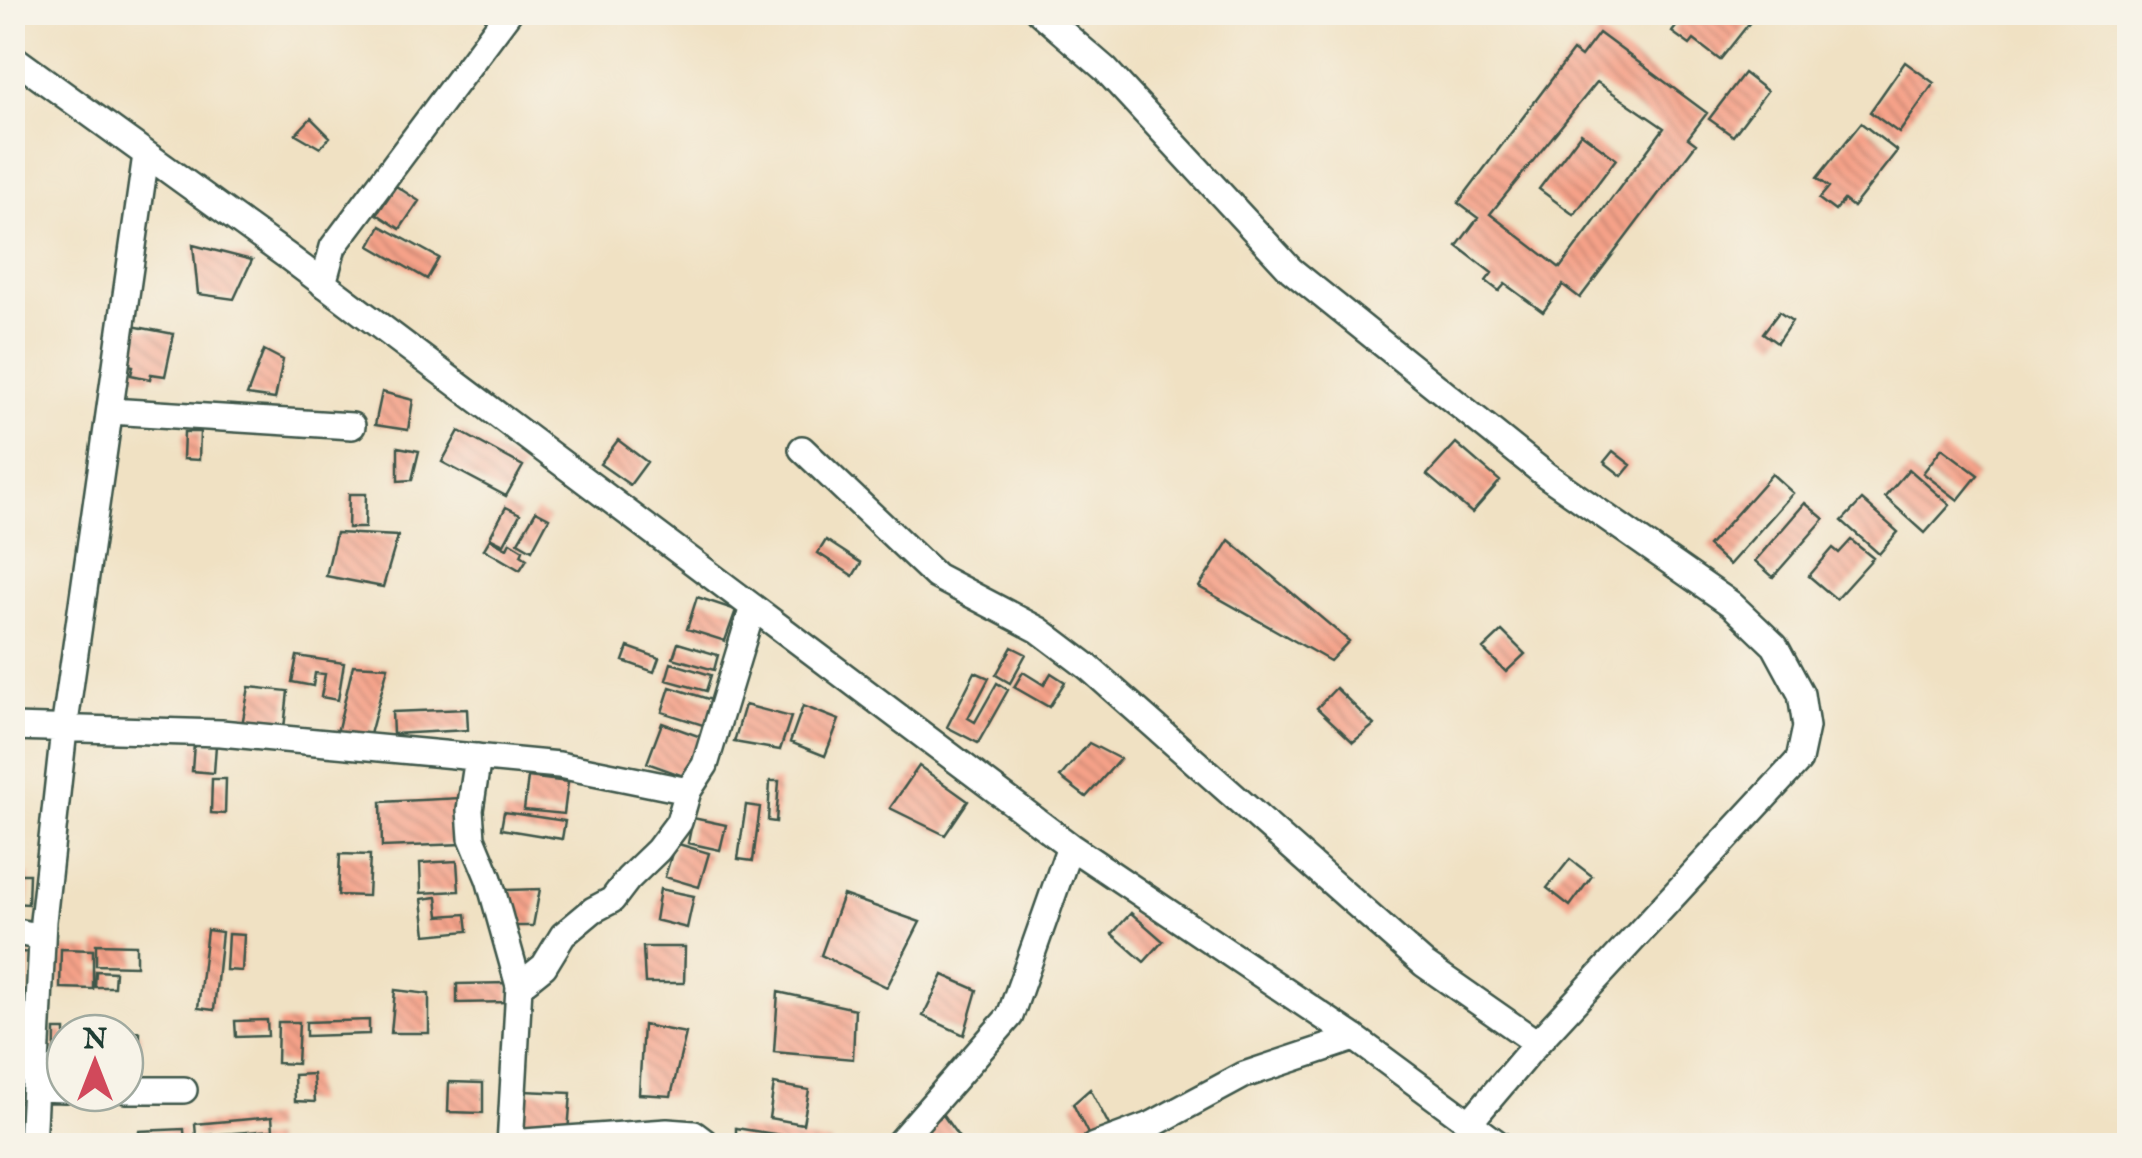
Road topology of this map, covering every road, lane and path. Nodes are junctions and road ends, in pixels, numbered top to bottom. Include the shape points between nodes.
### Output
1 (510, 12) edge
2 (1039, 12) edge
3 (12, 57) edge
4 (146, 154) junction
5 (333, 247) junction
6 (287, 256) junction
7 (323, 284) junction
8 (110, 411) junction
9 (352, 426) dead end
10 (802, 450) dead end
11 (754, 607) junction
12 (12, 727) edge
13 (64, 730) junction
14 (478, 758) junction
15 (688, 791) junction
16 (1070, 846) junction
17 (12, 931) edge
18 (42, 936) junction
19 (519, 986) junction
20 (1354, 1038) junction
21 (1537, 1044) junction
22 (36, 1088) junction
23 (45, 1088) edge
24 (145, 1090) edge
25 (184, 1090) dead end
26 (1470, 1122) junction
27 (510, 1144) edge
28 (32, 1146) edge
29 (710, 1146) edge
30 (896, 1146) edge
31 (1094, 1146) edge
32 (1501, 1146) edge

1 - 5 street
2 - 21 street via 1105,70 1291,270 1546,475 1731,604 1775,646 1800,694 1806,727 1799,760
3 - 4 street
4 - 6 street
4 - 8 street
5 - 6 street
5 - 7 street
6 - 7 street
7 - 11 street
8 - 9 street
8 - 13 street
10 - 21 street via 936,576 1039,630 1088,668 1424,964
11 - 15 street via 705,765
11 - 16 street
12 - 13 street
13 - 14 street via 221,734
13 - 18 street
14 - 15 street via 559,765
14 - 19 street via 472,838
15 - 19 street via 679,822 658,850 612,900 563,935 544,966
16 - 20 street
16 - 30 street via 1010,1016
17 - 18 street
18 - 22 street
19 - 27 street
20 - 26 street
20 - 31 street via 1244,1075 1153,1124
21 - 26 street
22 - 23 street
22 - 28 street
24 - 25 street
26 - 32 street
27 - 29 street via 667,1132 694,1134

